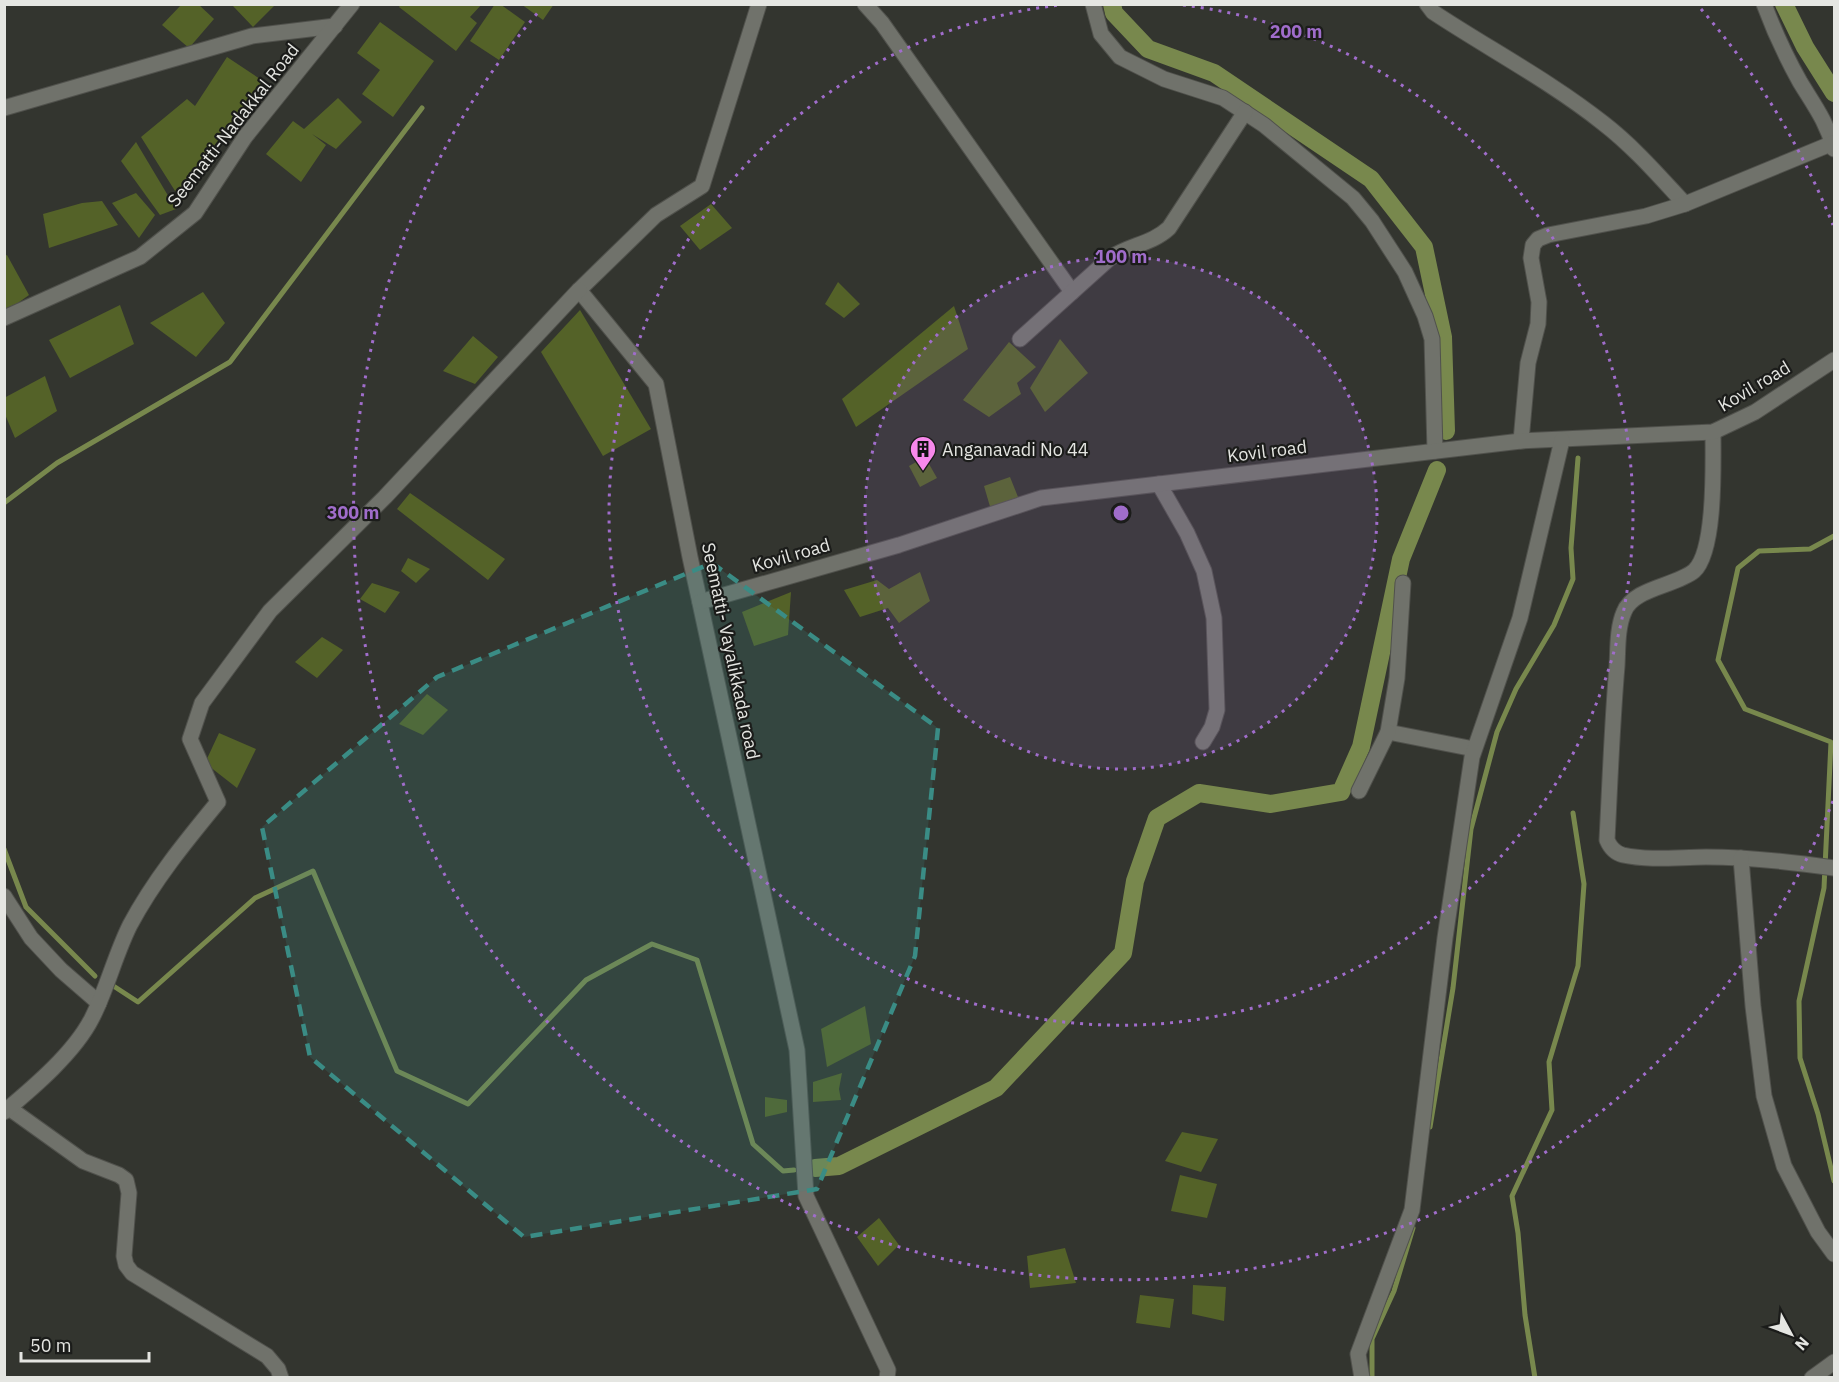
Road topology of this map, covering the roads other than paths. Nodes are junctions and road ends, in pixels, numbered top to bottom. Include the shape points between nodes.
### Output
1 (352, 4) edge
2 (759, 4) edge
3 (865, 4) edge
4 (1093, 4) edge
5 (1427, 4) edge
6 (1764, 4) edge
7 (335, 26) junction
8 (4, 108) edge
9 (1245, 112) junction
10 (1834, 146) edge
11 (1685, 204) junction
12 (579, 290) junction
13 (1072, 292) junction
14 (4, 318) edge
15 (1020, 339) dead end
16 (1834, 360) edge
17 (1713, 432) junction
18 (1562, 440) junction
19 (1521, 441) junction
20 (1435, 451) junction
21 (1160, 484) junction
22 (1403, 583) dead end
23 (700, 602) junction
24 (1388, 732) junction
25 (1203, 742) dead end
26 (1474, 749) junction
27 (1359, 791) dead end
28 (1741, 858) junction
29 (1834, 868) edge
30 (4, 896) edge
31 (99, 1003) junction
32 (7, 1110) edge
33 (1834, 1254) edge
34 (1834, 1362) edge
35 (281, 1377) edge
36 (887, 1377) edge
37 (1362, 1377) edge
38 (1812, 1377) edge

1 - 7 street, Seematti-Nadakkal Road
2 - 12 street via 702,186 656,215
3 - 13 street
4 - 9 street via 1101,34 1120,57 1164,79 1222,98
5 - 11 street via 1433,12 1603,123 1640,154
6 - 10 street via 1800,82 1825,120
7 - 8 street via 252,36
7 - 14 street, Seematti-Nadakkal Road via 245,137 195,213 140,257
9 - 13 street via 1169,228 1160,237 1121,250
9 - 20 street via 1353,198 1405,272 1432,339
10 - 11 street
11 - 19 street via 1646,216 1548,235 1533,245 1538,324 1528,363
12 - 23 street, Seematti- Vayalikkada road via 656,384
12 - 31 street via 385,497 270,611 202,703 190,739 218,802 169,862 131,924
13 - 15 street
16 - 17 street, Kovil road via 1755,412
17 - 18 street, Kovil road
17 - 28 street via 1713,501 1700,564 1693,572 1637,598 1625,609 1621,622 1607,840 1622,855
18 - 19 street, Kovil road
18 - 26 street via 1520,618
19 - 20 street, Kovil road
20 - 21 street, Kovil road
21 - 23 street, Kovil road via 1041,498 899,545
21 - 25 street via 1204,571 1215,618 1217,710
22 - 24 street via 1397,678
23 - 36 street, Seematti- Vayalikkada road via 797,1050 806,1196 888,1370
24 - 26 street
24 - 27 street
26 - 37 street via 1445,938 1412,1210 1358,1354
28 - 29 street
28 - 33 street via 1764,1096 1784,1166 1818,1232
30 - 31 street via 31,938
31 - 32 street via 60,1062
32 - 35 street via 82,1161 126,1180 129,1193 124,1256 132,1273 267,1356
34 - 38 street

